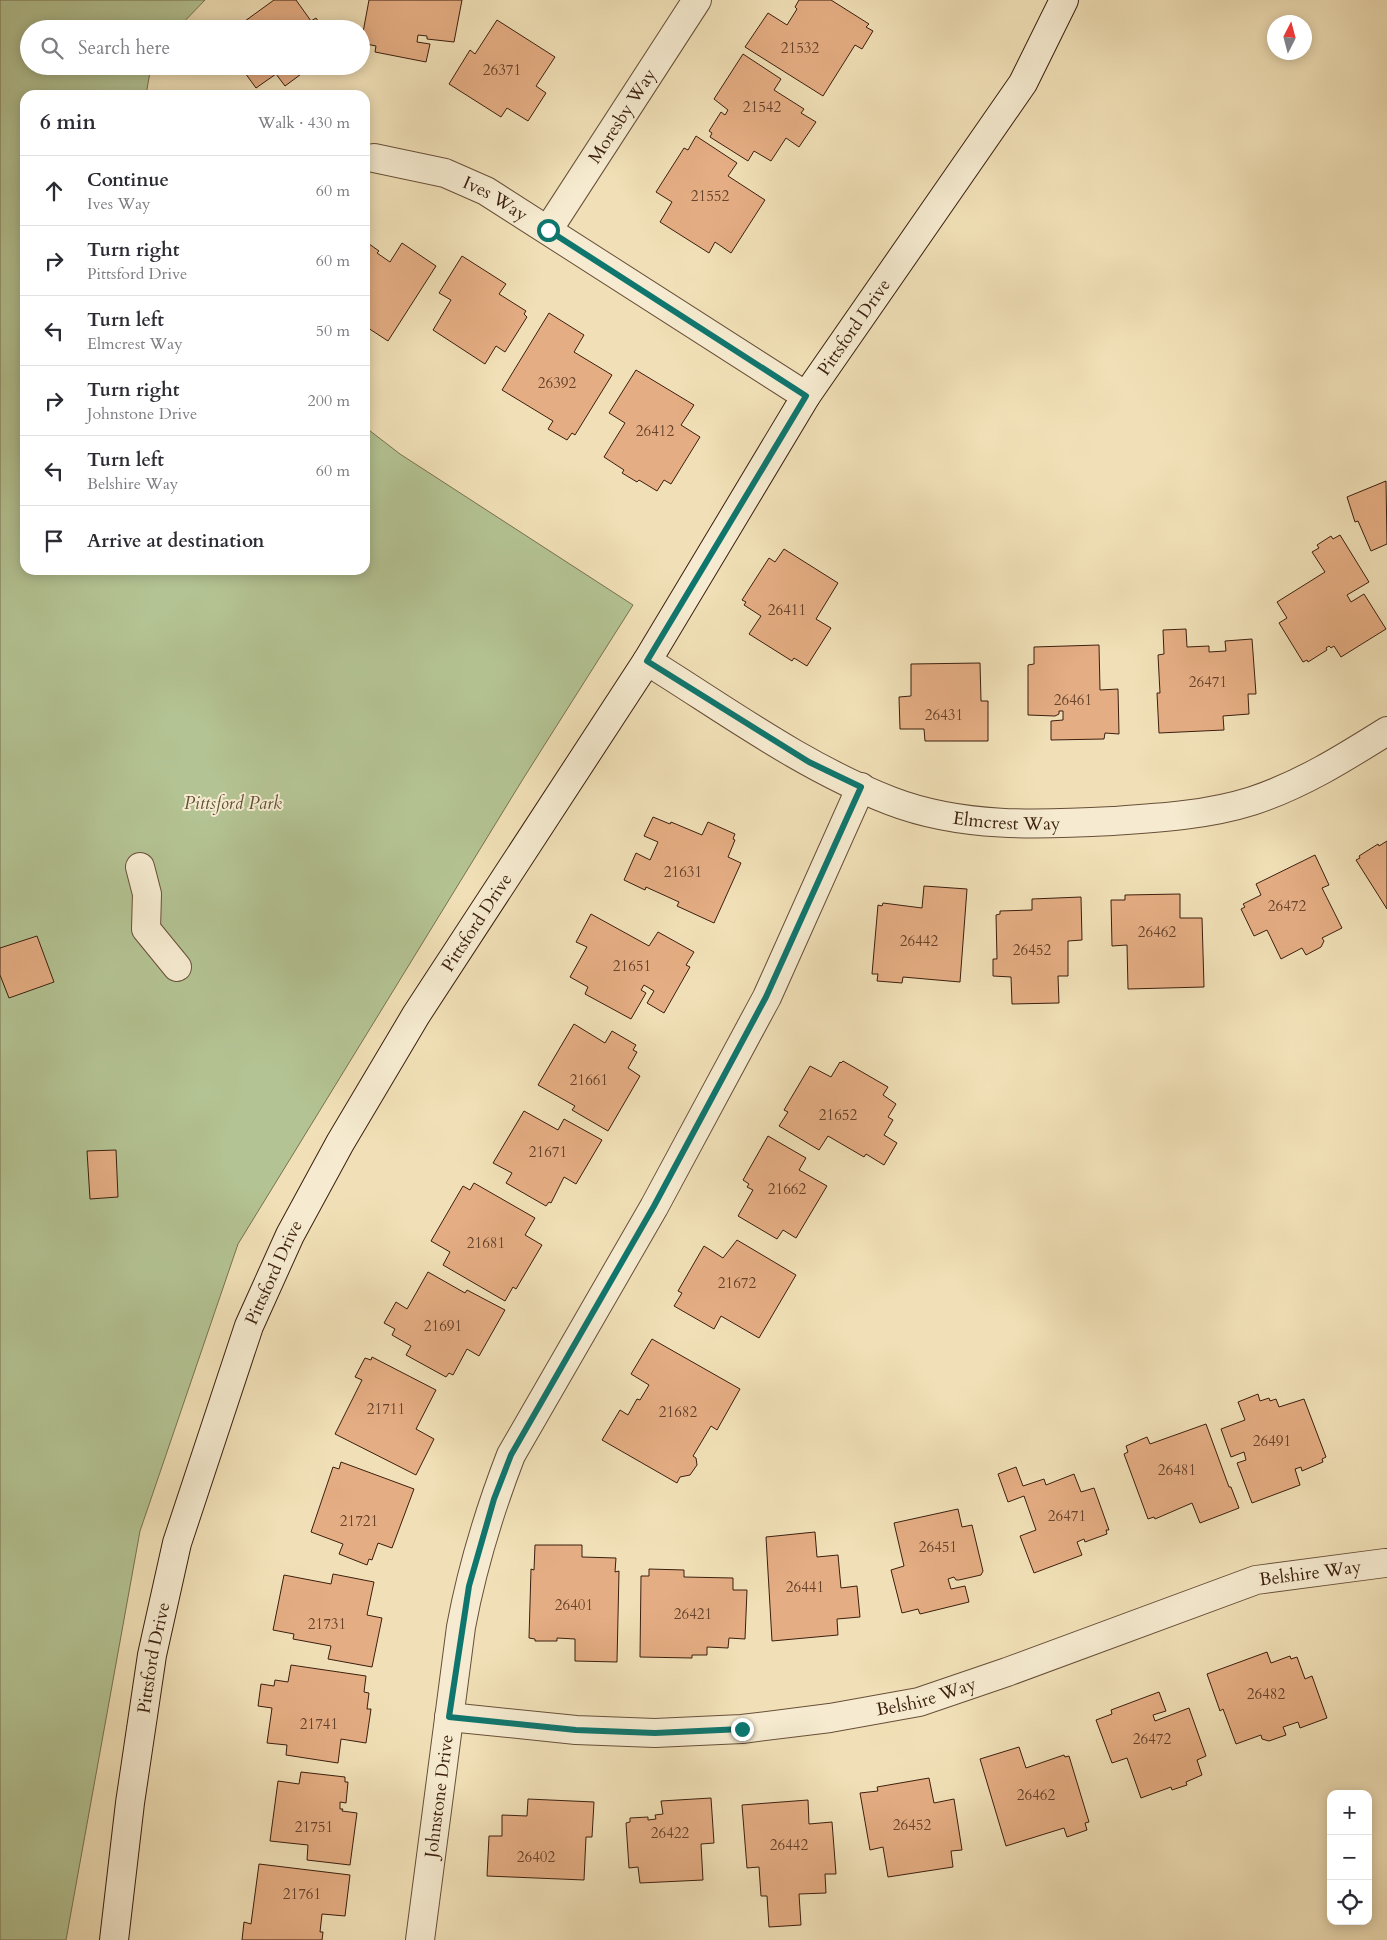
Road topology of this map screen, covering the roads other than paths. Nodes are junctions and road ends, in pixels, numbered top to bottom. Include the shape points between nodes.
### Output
1 (698, 0) edge
2 (1064, 0) edge
3 (374, 158) dead end
4 (548, 230) junction
5 (806, 396) junction
6 (647, 661) junction
7 (1387, 730) edge
8 (861, 787) junction
9 (140, 867) dead end
10 (177, 967) dead end
11 (1385, 1563) dead end
12 (449, 1717) junction
13 (114, 1940) edge
14 (420, 1940) edge

1 - 4 street, Moresby Way
2 - 5 street, Pittsford Drive via 1023,83
3 - 4 street, Ives Way via 445,173 486,191
4 - 5 street, Ives Way
5 - 6 street, Pittsford Drive
6 - 8 street, Elmcrest Way via 809,762
6 - 13 street, Pittsford Drive via 416,1015 290,1235 249,1326 177,1543 152,1656
7 - 8 street, Elmcrest Way via 1327,770 1252,801 1168,818 1078,823 986,823 923,811
8 - 12 street, Johnstone Drive via 766,997 654,1206 511,1455 494,1499 469,1586
9 - 10 street via 146,894 146,929
11 - 12 street, Belshire Way via 1256,1580 919,1702 830,1718 742,1729 655,1733 576,1730
12 - 14 street, Johnstone Drive

